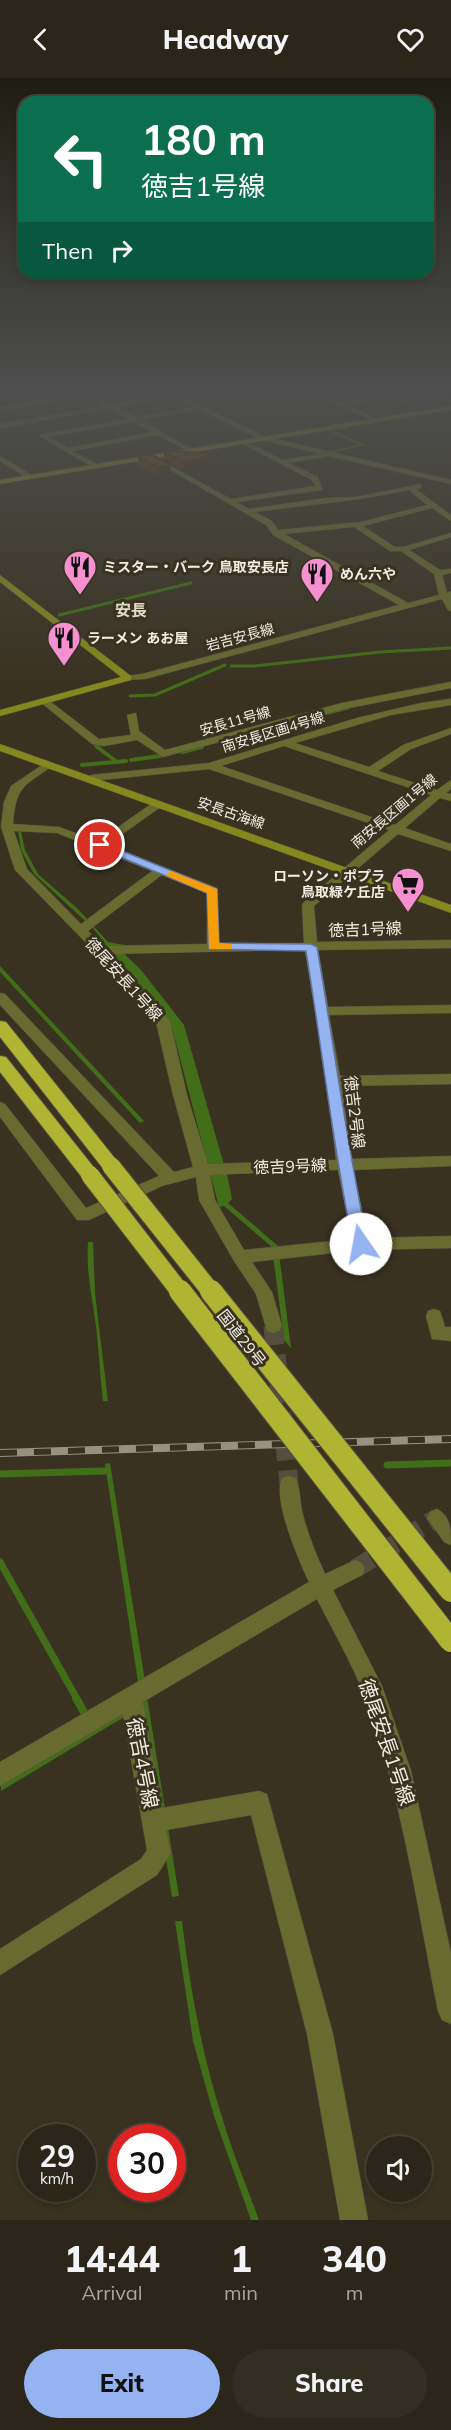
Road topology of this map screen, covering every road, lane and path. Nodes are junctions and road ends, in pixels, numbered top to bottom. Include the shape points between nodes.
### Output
1 (202, 486) edge
2 (420, 486) edge
3 (319, 488) joint
4 (410, 488) junction
5 (326, 500) junction
6 (230, 501) junction
7 (433, 506) junction
8 (248, 511) junction
9 (451, 519) edge
10 (355, 524) junction
11 (276, 533) junction
12 (451, 535) edge
13 (403, 549) junction
14 (451, 571) edge
15 (438, 573) junction
16 (0, 578) edge
17 (448, 595) edge
18 (407, 606) junction
19 (451, 608) edge
20 (128, 678) junction
21 (451, 685) edge
22 (44, 701) junction
23 (451, 702) edge
24 (0, 713) edge
25 (132, 715) dead end
26 (451, 731) edge
27 (139, 737) junction
28 (287, 744) junction
29 (0, 747) edge
30 (163, 754) junction
31 (48, 764) junction
32 (210, 766) junction
33 (369, 771) junction
34 (91, 778) junction
35 (451, 783) edge
36 (438, 794) junction
37 (451, 798) edge
38 (158, 804) junction
39 (7, 827) junction
40 (395, 829) junction
41 (100, 845) junction
42 (451, 848) edge
43 (161, 870) junction
44 (347, 870) junction
45 (451, 909) edge
46 (80, 931) junction
47 (451, 944) edge
48 (213, 947) junction
49 (311, 947) junction
50 (100, 950) junction
51 (0, 998) edge
52 (451, 1009) edge
53 (322, 1011) junction
54 (0, 1026) edge
55 (0, 1061) edge
56 (451, 1079) edge
57 (334, 1081) junction
58 (0, 1107) edge
59 (451, 1161) edge
60 (344, 1164) junction
61 (204, 1170) junction
62 (170, 1178) junction
63 (451, 1242) edge
64 (361, 1244) junction
65 (240, 1257) junction
66 (434, 1316) dead end
67 (273, 1326) tunnel mouth
68 (451, 1334) edge
69 (289, 1484) tunnel mouth
70 (436, 1518) dead end
71 (451, 1536) edge
72 (355, 1569) tunnel mouth
73 (320, 1586) junction
74 (451, 1591) edge
75 (451, 1641) edge
76 (131, 1697) junction
77 (0, 1775) edge
78 (154, 1821) junction
79 (0, 1963) edge
80 (451, 2011) edge
81 (354, 2220) edge

1 - 6 street
2 - 4 street
3 - 5 street
3 - 6 street
4 - 5 street via 356,499
4 - 7 street
5 - 8 street
6 - 8 street
7 - 9 street
7 - 10 street
8 - 11 street via 269,523
10 - 11 street
10 - 13 street via 393,549
11 - 18 street
12 - 13 street
13 - 15 street
14 - 15 street
15 - 17 street via 440,588
16 - 20 street
17 - 18 street, 岩吉安長線
17 - 19 street
18 - 20 street, 岩吉安長線
20 - 22 street, 岩吉安長線
21 - 30 street, 安長11号線 via 394,693
22 - 24 street, 岩吉安長線
22 - 27 street via 96,742
23 - 28 street, 南安長区画4号線 via 379,716
25 - 27 street via 134,732
26 - 33 street via 407,747
27 - 30 street
28 - 32 street, 南安長区画4号線
28 - 33 street
29 - 31 street, 安長古海線
30 - 32 street
31 - 34 street, 安長古海線
31 - 39 street, 徳尾安長1号線 via 15,788 9,802
32 - 34 street
32 - 40 street, 南安長区画4号線
33 - 36 street
34 - 38 street, 安長古海線
35 - 36 street, 南安長区画1号線
36 - 37 street
36 - 40 street, 南安長区画1号線
38 - 41 street
38 - 44 street, 安長古海線
39 - 41 street via 59,830
39 - 46 street, 徳尾安長1号線 via 21,870
40 - 42 street, 南安長区画4号線
40 - 44 street, 南安長区画1号線
41 - 43 street
43 - 46 street
43 - 48 street via 213,891
44 - 45 street, 安長古海線
44 - 49 street, 南安長区画1号線 via 308,905
46 - 50 street, 徳尾安長1号線
47 - 49 street, 徳吉1号線
48 - 49 street, 徳吉1号線
48 - 50 street, 徳吉1号線
49 - 53 street, 徳吉2号線
50 - 61 street, 徳尾安長1号線 via 163,1021 180,1095
51 - 62 street
52 - 53 street
53 - 57 street, 徳吉2号線
54 - 74 highway, 国道29号, bridge
55 - 75 highway, 国道29号, bridge
56 - 57 street
57 - 60 street, 徳吉2号線
58 - 62 street, 徳吉9号線 via 83,1216
59 - 60 street, 徳吉9号線
60 - 61 street, 徳吉9号線
60 - 64 street, 徳吉2号線
61 - 62 street, 徳吉9号線
61 - 65 street, 徳尾安長1号線 via 207,1200
63 - 64 street
64 - 65 street
65 - 67 street, 徳尾安長1号線 via 264,1292
66 - 68 street via 438,1334
69 - 73 street, 徳尾安長1号線 via 291,1506
70 - 71 street
72 - 73 street, 徳吉4号線
73 - 76 street, 徳吉4号線
73 - 80 street, 徳尾安長1号線 via 374,1693 410,1809
76 - 77 street
76 - 78 street, 徳吉4号線
78 - 79 street, 徳吉4号線 via 159,1854 149,1867
78 - 81 street via 259,1802 320,2034

